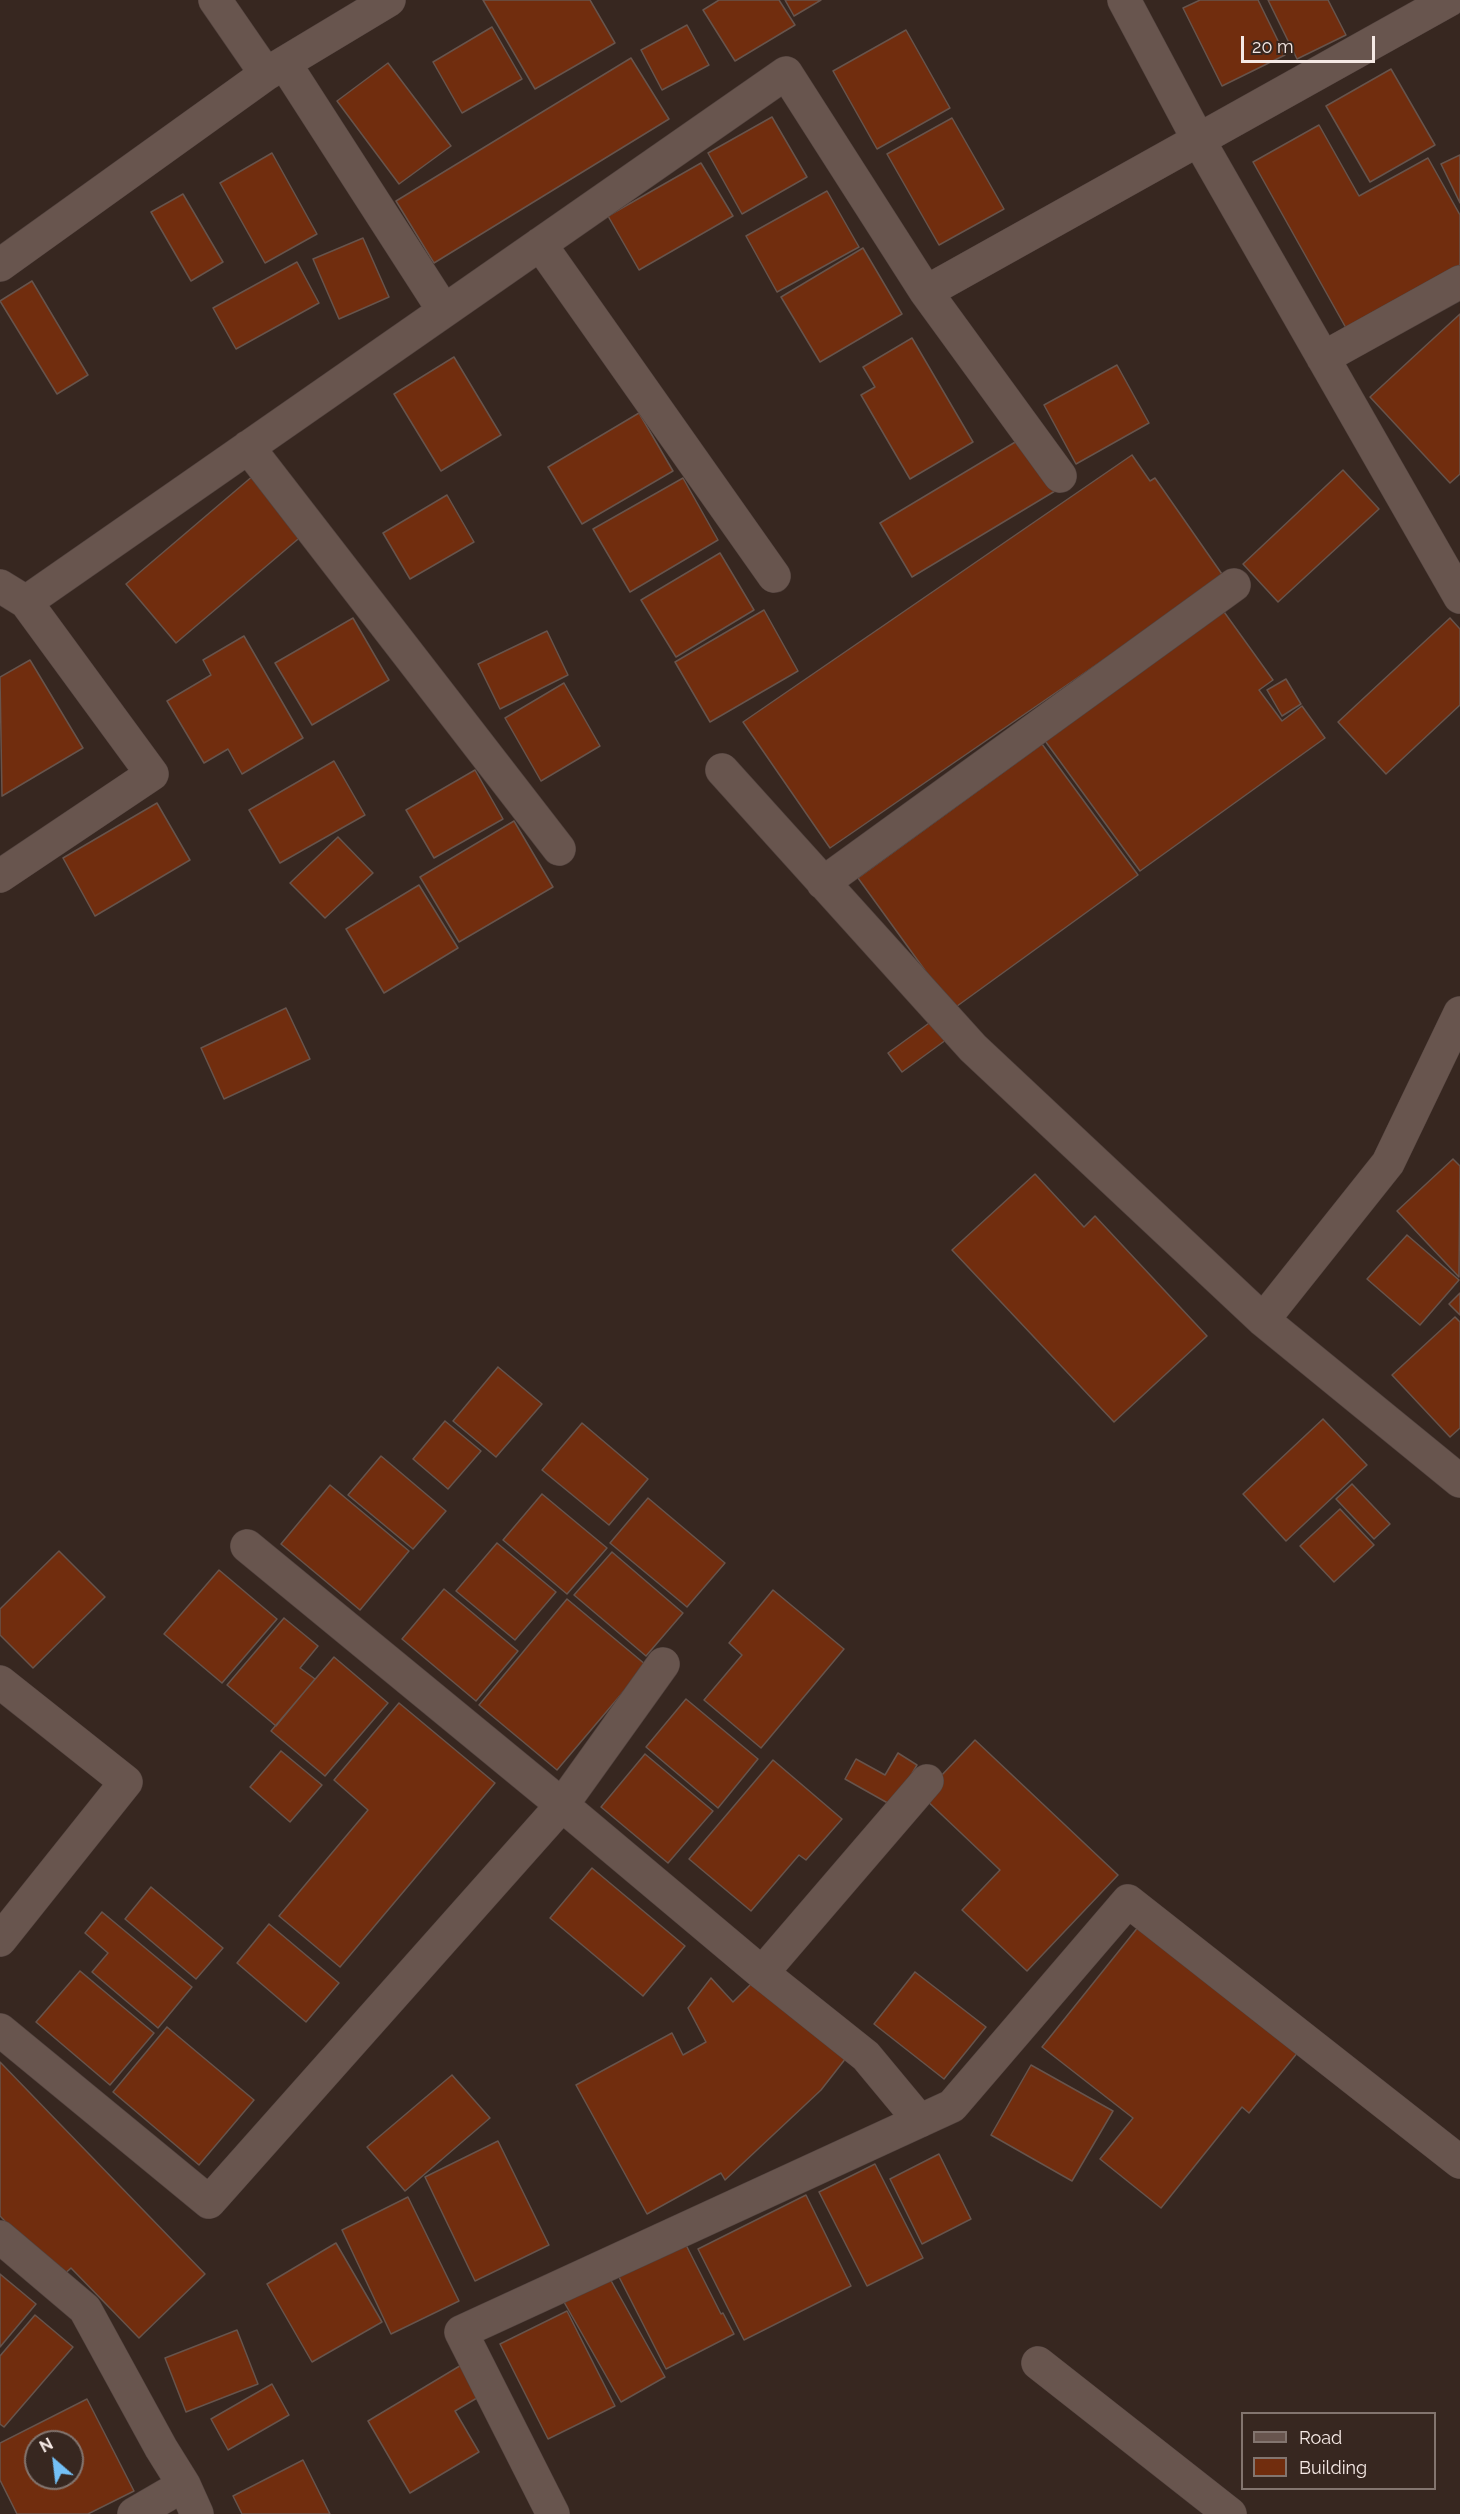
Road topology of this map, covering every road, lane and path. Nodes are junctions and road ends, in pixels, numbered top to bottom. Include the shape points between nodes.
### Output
1 (214, 0) edge
2 (389, 0) edge
3 (1124, 0) edge
4 (1449, 0) edge
5 (275, 69) junction
6 (1198, 140) junction
7 (540, 244) junction
8 (0, 265) edge
9 (1460, 282) edge
10 (926, 292) junction
11 (444, 311) junction
12 (1323, 358) junction
13 (248, 447) junction
14 (1060, 476) dead end
15 (774, 576) dead end
16 (1234, 585) dead end
17 (13, 594) edge
18 (1460, 597) edge
19 (722, 770) dead end
20 (559, 849) dead end
21 (0, 876) edge
22 (823, 883) junction
23 (1460, 1013) edge
24 (1263, 1320) junction
25 (1459, 1479) edge
26 (247, 1546) dead end
27 (663, 1664) dead end
28 (0, 1682) edge
29 (927, 1781) dead end
30 (562, 1805) junction
31 (0, 1940) edge
32 (762, 1973) junction
33 (0, 2030) edge
34 (920, 2121) junction
35 (1460, 2162) edge
36 (0, 2237) edge
37 (1038, 2363) dead end
38 (184, 2485) junction
39 (135, 2514) edge
40 (197, 2514) edge
41 (553, 2514) edge
42 (1230, 2514) edge

1 - 5 street
2 - 5 street
3 - 6 street
4 - 6 street
5 - 8 street
5 - 11 street
6 - 10 street
6 - 12 street
7 - 10 street via 786,73
7 - 11 street
7 - 15 street
9 - 12 street
10 - 14 street
11 - 13 street
12 - 18 street
13 - 17 street
13 - 20 street
16 - 22 street
17 - 21 street via 152,774
19 - 22 street
22 - 24 street via 973,1048
23 - 24 street via 1388,1163
24 - 25 street
26 - 30 street
27 - 30 street
28 - 31 street via 126,1782
29 - 32 street
30 - 32 street
30 - 33 street via 209,2202
32 - 34 street via 866,2056
34 - 35 street via 952,2106 1128,1901
34 - 41 street via 461,2332
36 - 38 street via 85,2309
37 - 42 street
38 - 39 street
38 - 40 street

